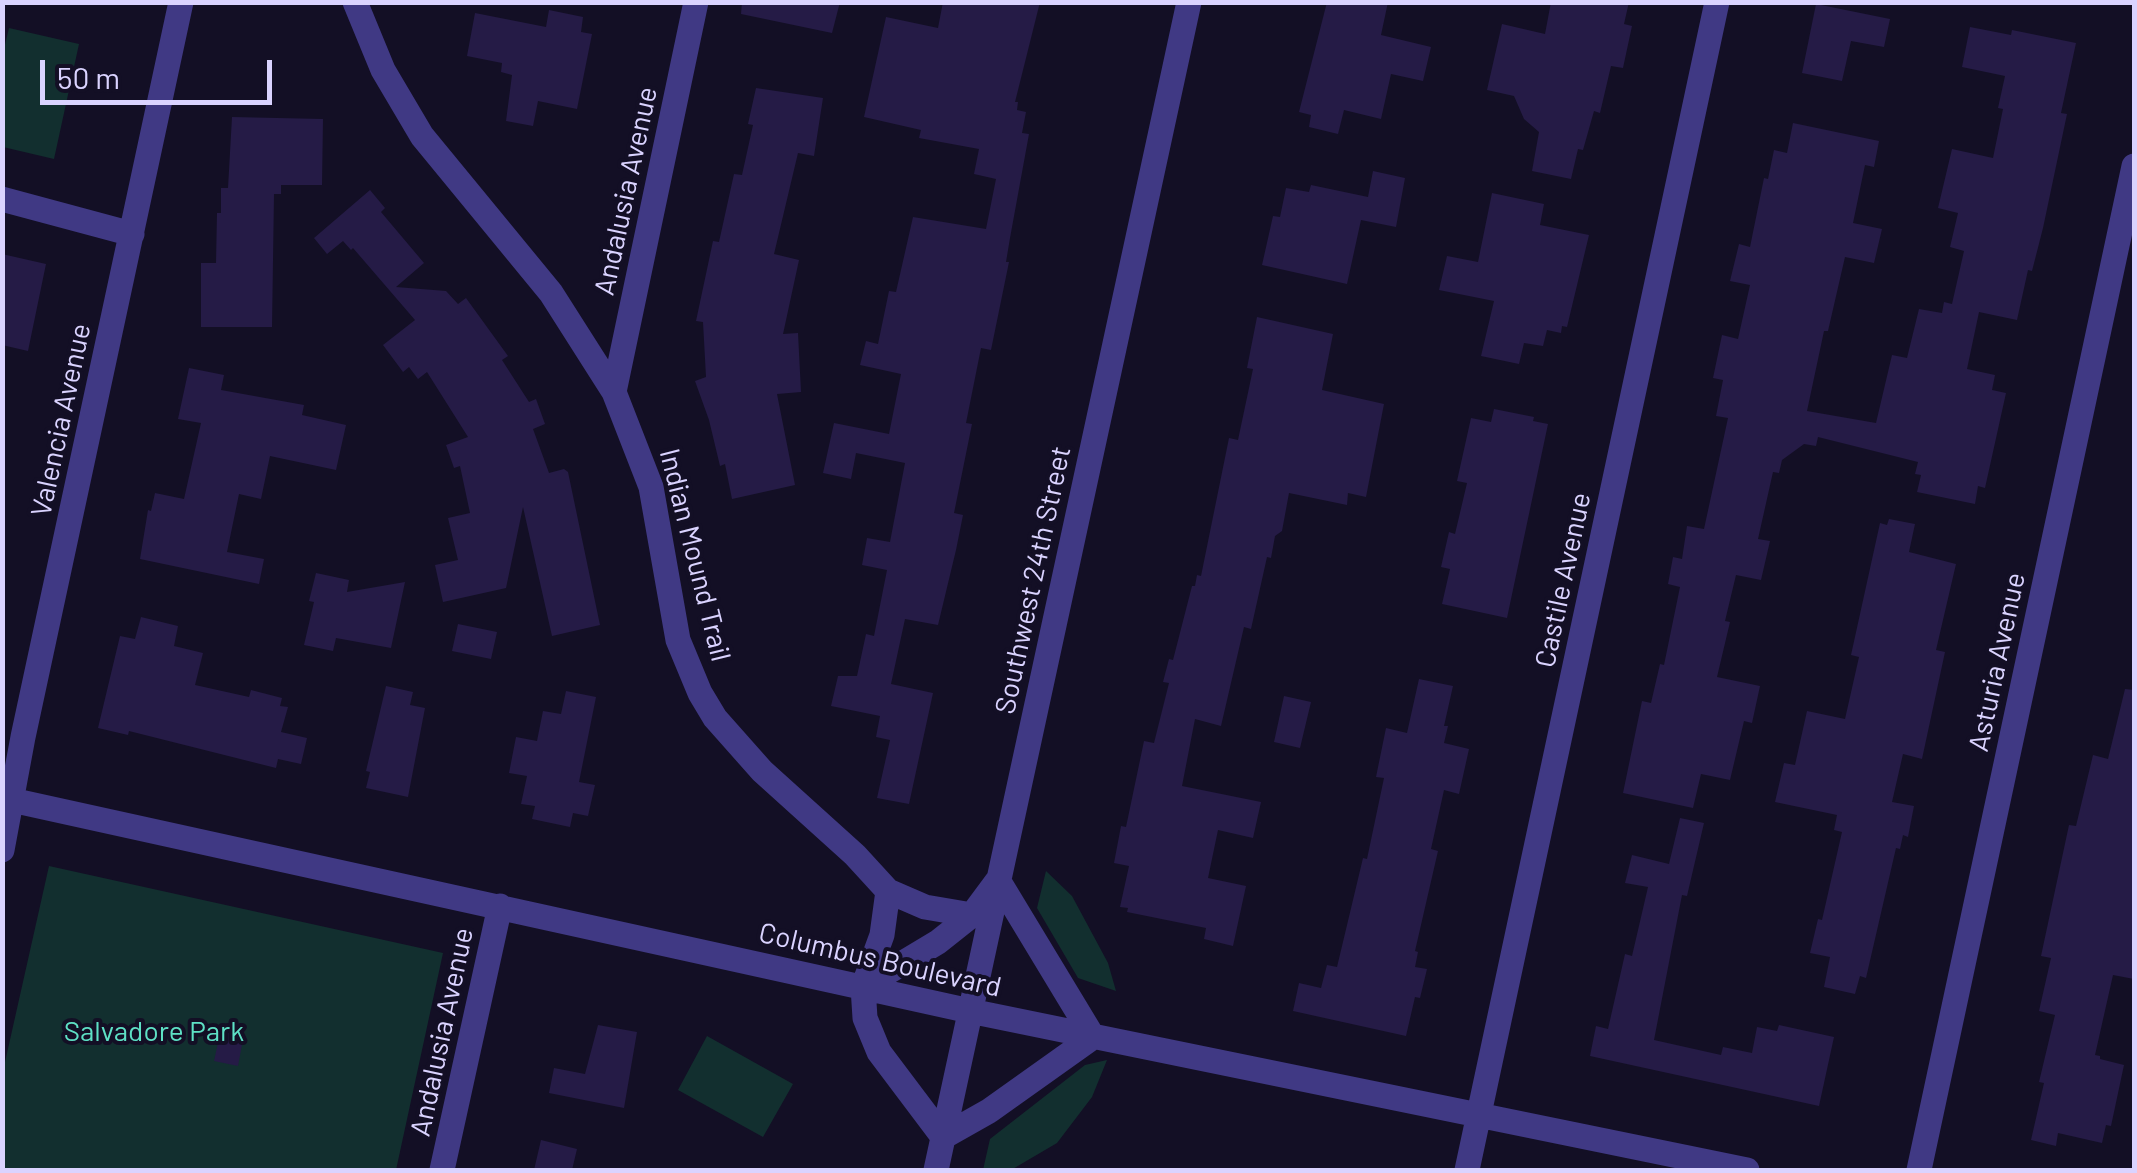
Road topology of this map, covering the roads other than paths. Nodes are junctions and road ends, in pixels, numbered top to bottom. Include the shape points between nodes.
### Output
1 (181, 2) edge
2 (356, 2) edge
3 (696, 2) edge
4 (1189, 2) edge
5 (1718, 2) edge
6 (2134, 166) edge
7 (2, 198) edge
8 (132, 234) junction
9 (614, 392) junction
10 (7, 799) edge
11 (2, 850) edge
12 (998, 880) junction
13 (888, 891) junction
14 (500, 906) junction
15 (972, 916) junction
16 (863, 987) junction
17 (970, 1011) junction
18 (1094, 1036) junction
19 (1478, 1116) junction
20 (943, 1137) junction
21 (442, 1170) edge
22 (936, 1170) edge
23 (1467, 1170) edge
24 (1747, 1170) edge
25 (1919, 1170) edge

1 - 8 street, Valencia Avenue
2 - 9 street, Indian Mound Trail via 382,70 422,136 551,293
3 - 9 street, Andalusia Avenue
4 - 12 street, Southwest 24th Street
5 - 19 street, Castile Avenue
6 - 25 street, Asturia Avenue
7 - 8 street
8 - 10 street, Valencia Avenue
9 - 13 street, Indian Mound Trail via 651,487 678,640 700,693 762,771
10 - 11 street, Valencia Avenue
10 - 14 street, Columbus Boulevard
12 - 15 street
12 - 17 street, Southwest 24th Street
12 - 18 street
13 - 15 street, Indian Mound Trail
13 - 16 street via 882,935
14 - 16 street, Columbus Boulevard
14 - 21 street, Andalusia Avenue
15 - 16 street
16 - 17 street, Columbus Boulevard
16 - 20 street via 865,1018 879,1052
17 - 18 street, Columbus Boulevard
17 - 20 street, Southwest 24th Street
18 - 19 street, Columbus Boulevard
18 - 20 street
19 - 23 street, Castile Avenue
19 - 24 street, Columbus Boulevard
20 - 22 street, Southwest 24th Street

